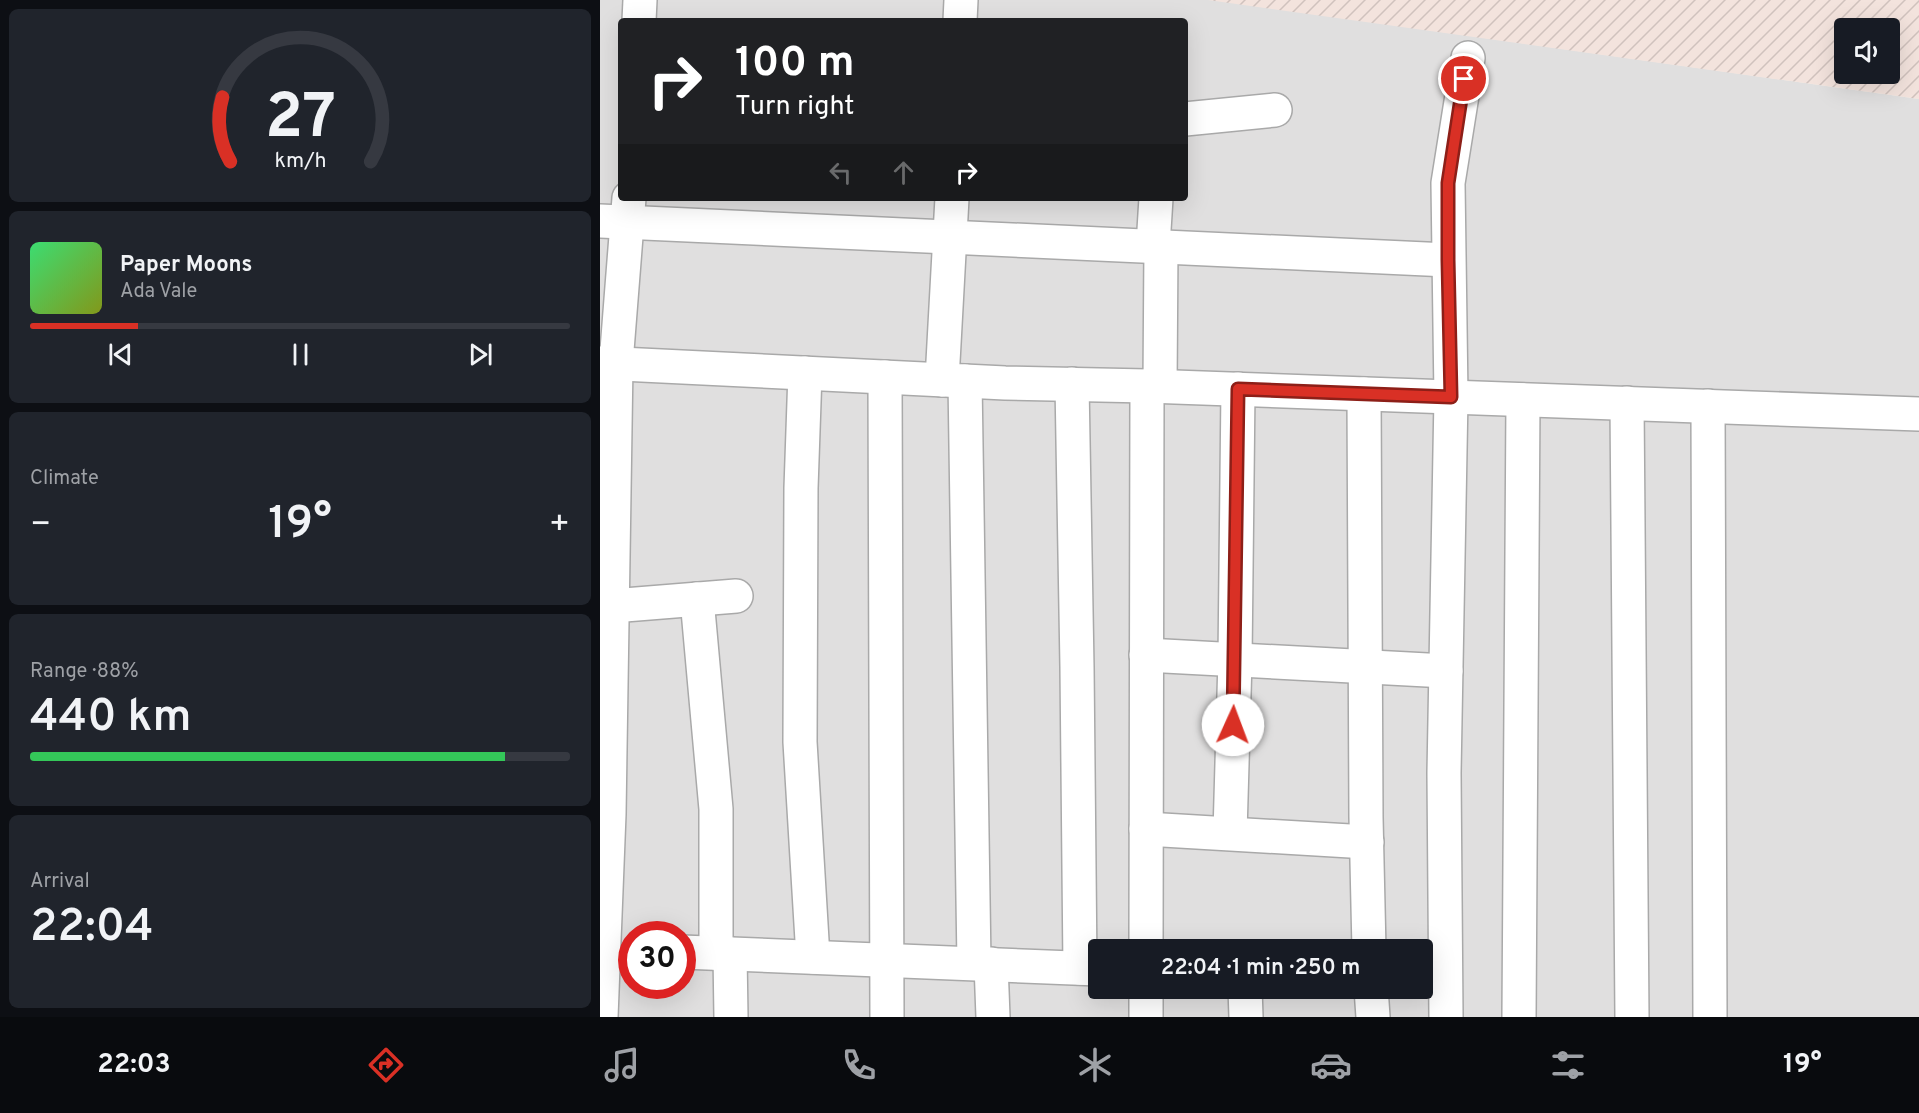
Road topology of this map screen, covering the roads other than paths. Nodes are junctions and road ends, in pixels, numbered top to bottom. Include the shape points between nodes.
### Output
1 (640, 0) edge
2 (962, 0) edge
3 (639, 18) edge
4 (960, 18) edge
5 (1468, 58) dead end
6 (1275, 110) dead end
7 (1188, 119) edge
8 (952, 201) edge
9 (1156, 201) edge
10 (619, 213) edge
11 (950, 237) junction
12 (1157, 247) junction
13 (1448, 260) junction
14 (608, 363) edge
15 (805, 373) junction
16 (885, 377) junction
17 (954, 381) junction
18 (1072, 384) junction
19 (1153, 386) junction
20 (1238, 389) junction
21 (1364, 394) junction
22 (1451, 397) junction
23 (1523, 400) junction
24 (1627, 403) junction
25 (1708, 406) junction
26 (1919, 414) edge
27 (736, 596) dead end
28 (697, 599) junction
29 (612, 606) junction
30 (1146, 655) junction
31 (1235, 660) junction
32 (1365, 668) junction
33 (1446, 671) junction
34 (605, 718) edge
35 (1146, 828) junction
36 (1230, 833) junction
37 (1366, 842) junction
38 (1146, 939) edge
39 (1369, 939) edge
40 (1088, 942) edge
41 (612, 950) edge
42 (696, 953) edge
43 (723, 954) junction
44 (813, 957) junction
45 (887, 959) junction
46 (982, 964) junction
47 (1088, 968) edge
48 (1146, 999) edge
49 (1245, 999) edge
50 (1372, 999) edge
51 (601, 1017) edge
52 (731, 1017) edge
53 (887, 1017) edge
54 (993, 1017) edge
55 (1146, 1017) edge
56 (1246, 1017) edge
57 (1373, 1017) edge
58 (1446, 1017) edge
59 (1519, 1017) edge
60 (1632, 1017) edge
61 (1710, 1017) edge

1 - 3 street
2 - 4 street
5 - 13 street via 1448,183
6 - 7 street
8 - 11 street
9 - 12 street
10 - 11 street
10 - 14 street
11 - 12 street
11 - 17 street
12 - 13 street
12 - 19 street
13 - 22 street
14 - 15 street
14 - 29 street
15 - 16 street
15 - 44 street via 800,742
16 - 17 street
16 - 45 street
17 - 18 street
17 - 46 street
18 - 19 street
18 - 40 street
19 - 20 street
19 - 30 street
20 - 21 street
20 - 31 street
21 - 22 street
21 - 32 street
22 - 23 street
22 - 33 street
23 - 24 street
23 - 59 street
24 - 25 street
24 - 60 street
25 - 26 street
25 - 61 street
27 - 28 street
28 - 29 street
28 - 43 street via 716,809
29 - 34 street
30 - 31 street
30 - 35 street
31 - 32 street
31 - 36 street
32 - 33 street
32 - 37 street
33 - 58 street
34 - 41 street
35 - 36 street
35 - 38 street
36 - 37 street
37 - 39 street
41 - 51 street
42 - 43 street
43 - 44 street
43 - 52 street
44 - 45 street
45 - 46 street
45 - 53 street
46 - 47 street
46 - 54 street
48 - 55 street
49 - 56 street
50 - 57 street

